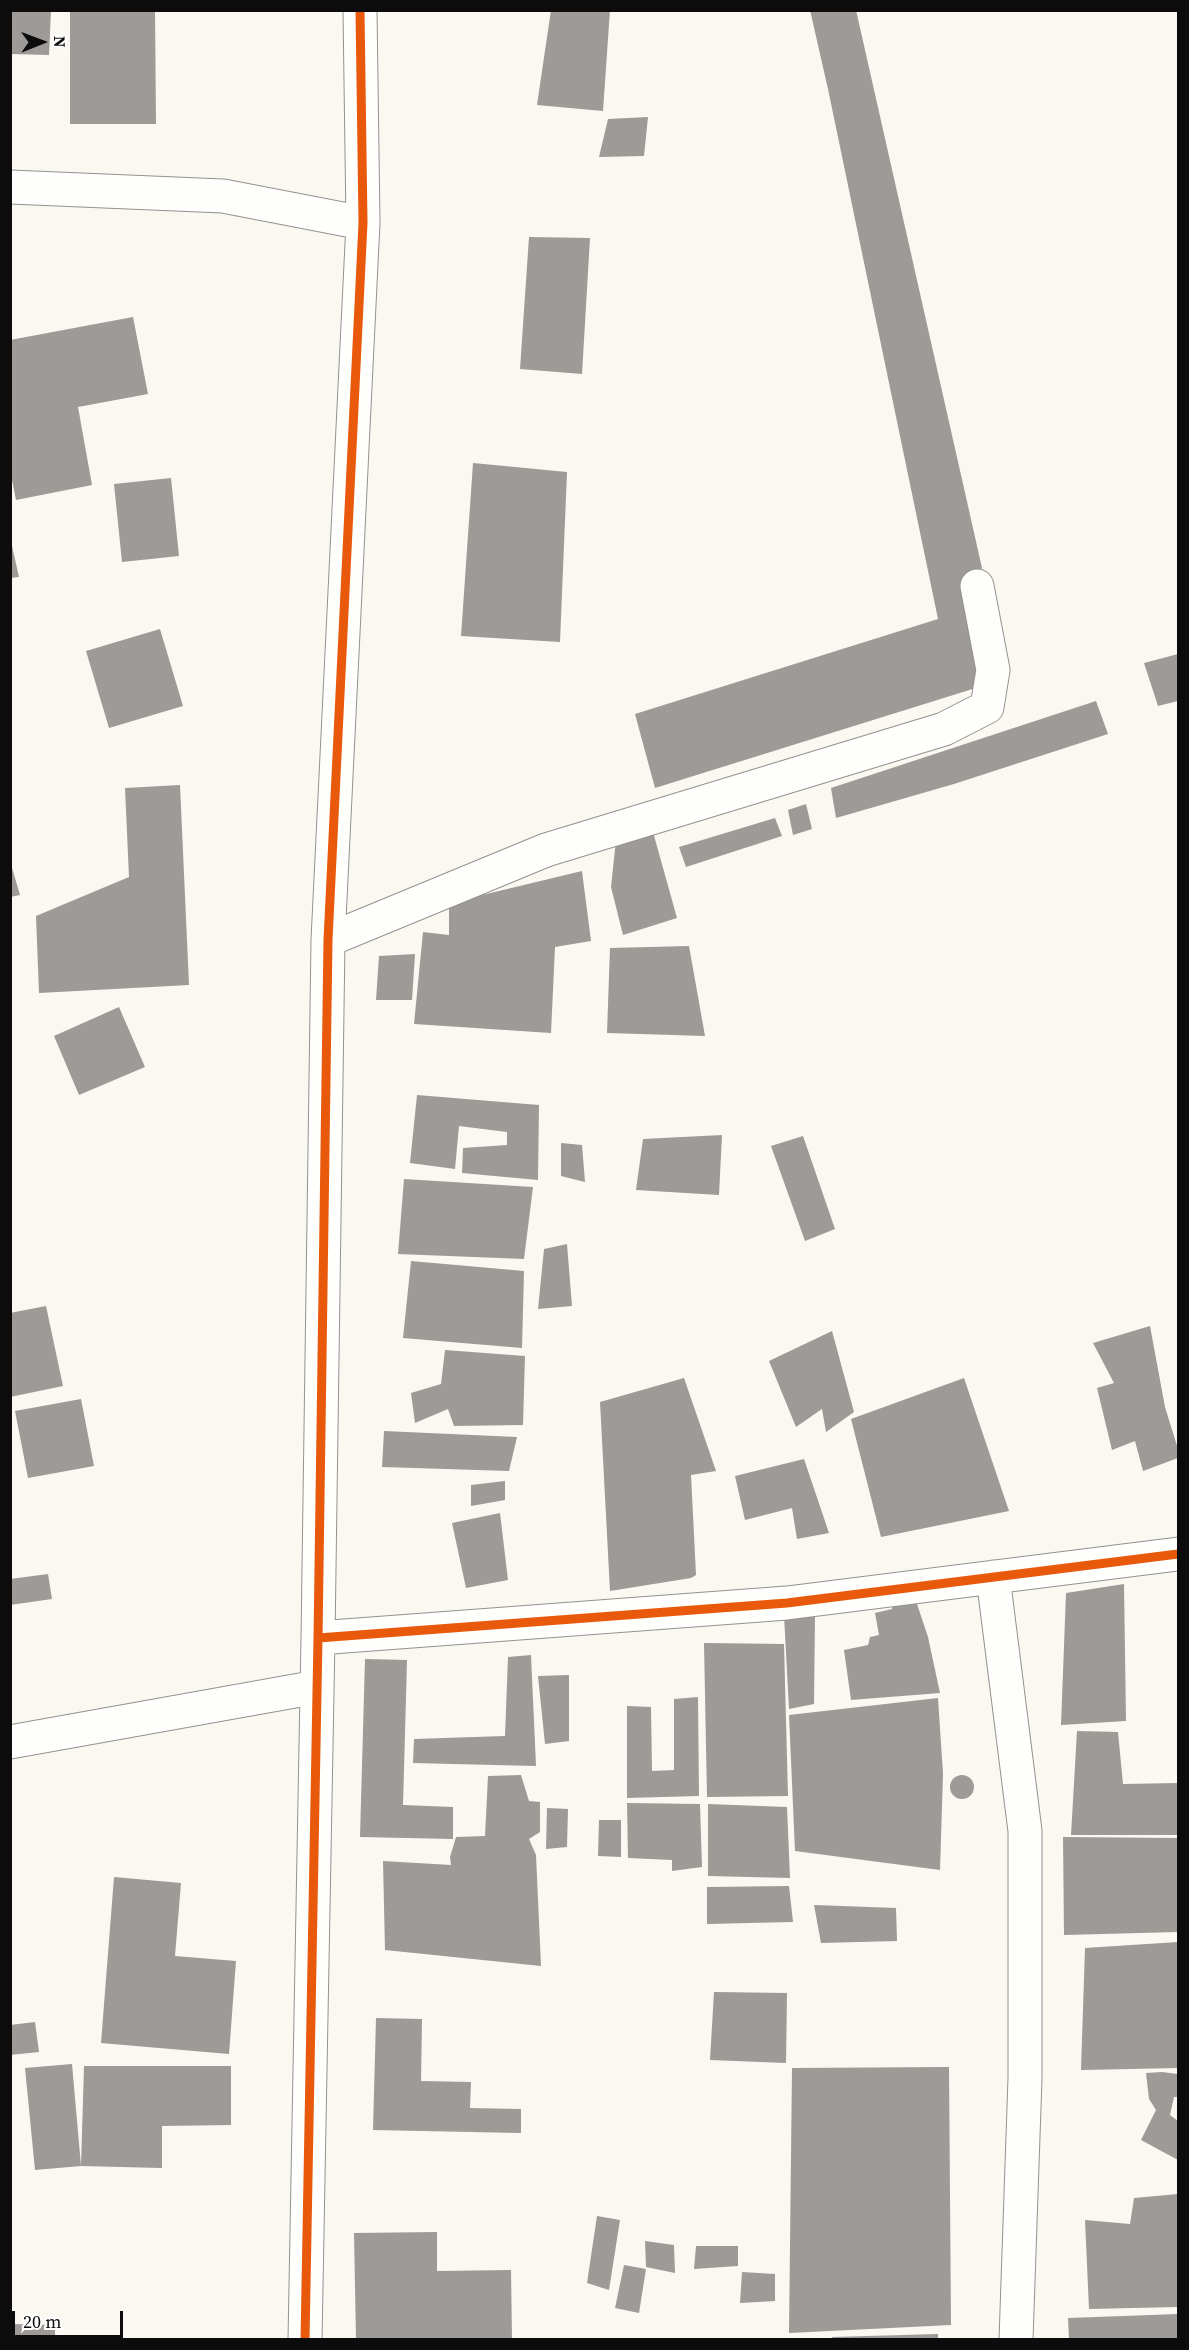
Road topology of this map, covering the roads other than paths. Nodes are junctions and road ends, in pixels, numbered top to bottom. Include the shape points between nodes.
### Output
1 (360, 10) edge
2 (10, 187) edge
3 (363, 223) junction
4 (977, 586) dead end
5 (328, 940) junction
6 (1179, 1554) edge
7 (993, 1577) junction
8 (318, 1638) junction
9 (317, 1687) junction
10 (10, 1742) edge
11 (304, 2340) edge
12 (1016, 2340) edge

1 - 3 street
2 - 3 street via 223,196
3 - 5 street
4 - 5 street via 993,670 987,707 944,729 546,849
5 - 8 street
6 - 7 street
7 - 8 street via 787,1603
7 - 12 street via 1025,1831 1025,2078
8 - 9 street
9 - 10 street
9 - 11 street

